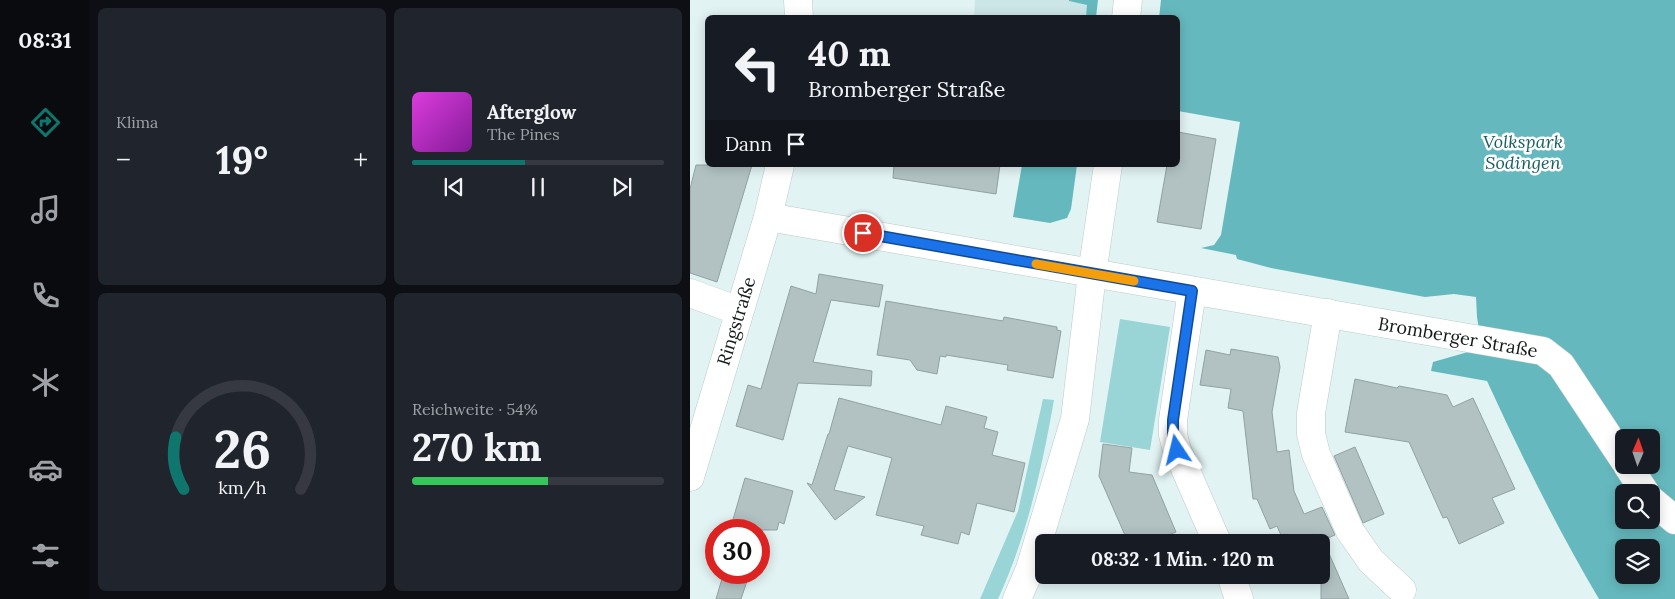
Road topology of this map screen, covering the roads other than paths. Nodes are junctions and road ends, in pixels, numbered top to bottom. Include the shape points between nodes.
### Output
1 (798, 0) edge
2 (1128, 0) edge
3 (799, 15) edge
4 (1126, 15) edge
5 (780, 167) edge
6 (1108, 167) edge
7 (768, 216) junction
8 (1092, 274) junction
9 (1192, 291) junction
10 (690, 293) edge
11 (739, 310) junction
12 (1328, 314) junction
13 (1615, 446) edge
14 (690, 477) edge
15 (1660, 508) edge
16 (1675, 520) edge
17 (1214, 534) edge
18 (1234, 584) edge
19 (1402, 590) dead end
20 (1017, 599) edge
21 (1239, 599) edge

1 - 3 street
2 - 4 street
5 - 7 street, Ringstraße
6 - 8 street
7 - 8 street, Bromberger Straße
7 - 11 street, Ringstraße
8 - 9 street, Bromberger Straße
8 - 20 street via 1075,419 1030,569
9 - 12 street, Bromberger Straße
9 - 17 street via 1173,435
10 - 11 street
11 - 14 street, Ringstraße
12 - 13 street, Bromberger Straße via 1543,351 1561,365
12 - 19 street via 1311,413 1311,434 1316,454 1350,531 1371,561
15 - 16 street
18 - 21 street

